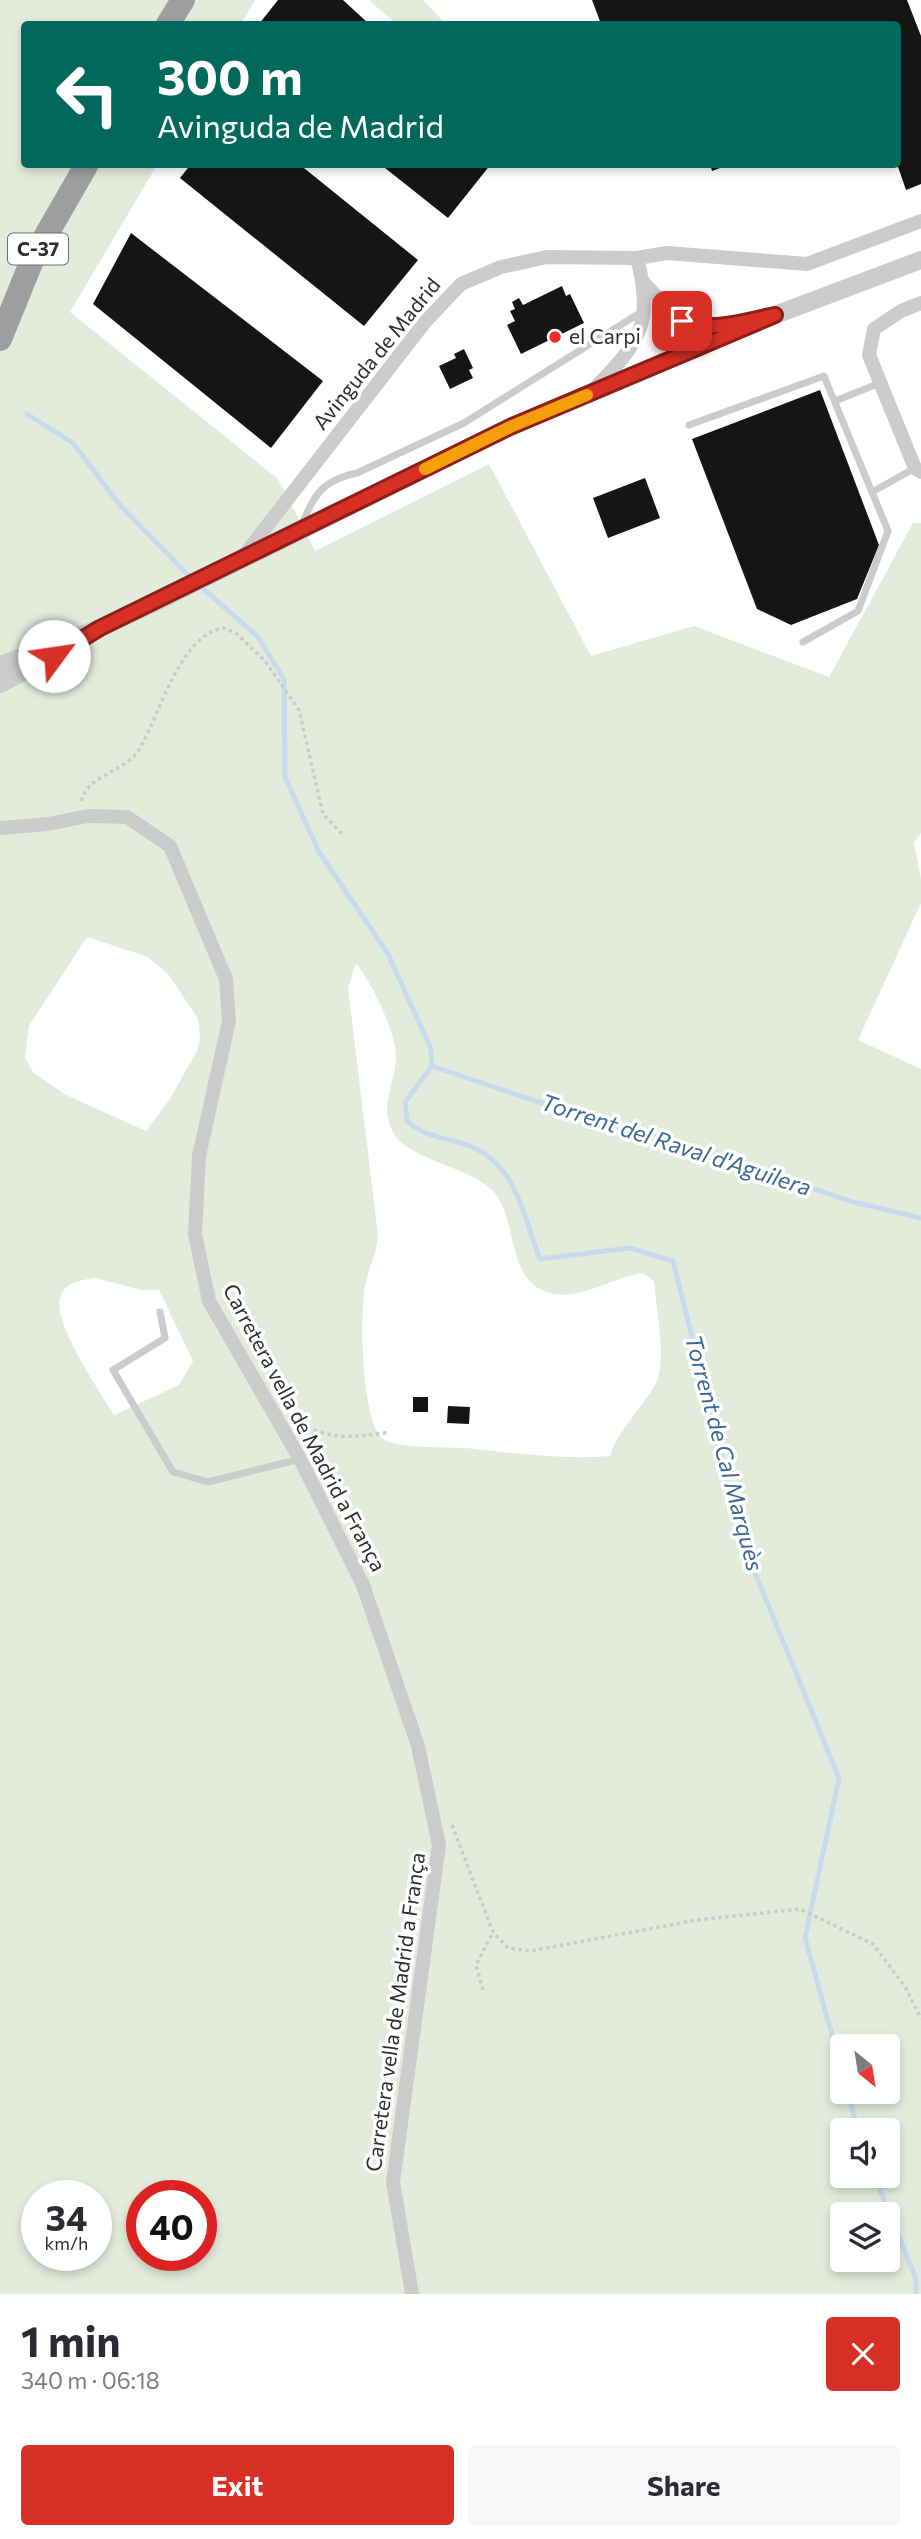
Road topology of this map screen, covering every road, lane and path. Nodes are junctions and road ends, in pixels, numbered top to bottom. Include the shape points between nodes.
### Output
1 (183, 0) edge
2 (170, 21) edge
3 (85, 168) edge
4 (921, 220) edge
5 (637, 258) junction
6 (921, 260) edge
7 (643, 282) junction
8 (921, 303) edge
9 (646, 309) junction
10 (775, 315) junction
11 (0, 339) edge
12 (880, 383) junction
13 (591, 393) junction
14 (835, 401) junction
15 (689, 425) dead end
16 (918, 470) edge
17 (872, 492) junction
18 (298, 533) junction
19 (241, 560) junction
20 (100, 628) junction
21 (803, 642) dead end
22 (0, 665) edge
23 (0, 684) edge
24 (81, 818) junction
25 (0, 828) edge
26 (343, 835) dead end
27 (160, 1312) dead end
28 (264, 1399) junction
29 (390, 1432) dead end
30 (300, 1459) junction
31 (449, 1821) dead end
32 (492, 1932) junction
33 (483, 1990) dead end
34 (921, 2019) edge
35 (412, 2294) edge

1 - 2 highway
3 - 11 highway, C-37 via 33,258
4 - 5 street, Avinguda de Madrid via 807,264 667,253
5 - 7 street
5 - 19 street, Avinguda de Madrid via 547,257 501,267 461,284 425,322
6 - 10 street
7 - 9 street
7 - 10 street via 668,309 694,326
8 - 12 street via 874,329 869,355
9 - 13 street via 637,339
9 - 18 lane via 464,423 320,488
10 - 13 street
12 - 14 lane
12 - 16 street
13 - 18 street via 510,427
14 - 15 lane via 824,376
14 - 17 lane
16 - 17 lane
17 - 21 lane via 888,531 858,611
18 - 19 street
19 - 20 street
20 - 22 street
20 - 23 street
24 - 25 street, Carretera vella de Madrid a França
24 - 26 path via 85,790 135,757 185,657 203,635 224,628 236,632 265,661 299,710 323,814
24 - 28 street, Carretera vella de Madrid a França via 127,817 170,846 226,979 229,1021 199,1156 195,1234 209,1301
27 - 30 lane via 165,1338 113,1370 173,1472 208,1482
28 - 29 path via 309,1428 337,1438
28 - 30 street, Carretera vella de Madrid a França
30 - 35 street, Carretera vella de Madrid a França via 363,1585 418,1746 439,1845 393,2182
31 - 32 path
32 - 33 path via 476,1965
32 - 34 path via 508,1948 530,1951 697,1920 800,1909 873,1944 906,1988

